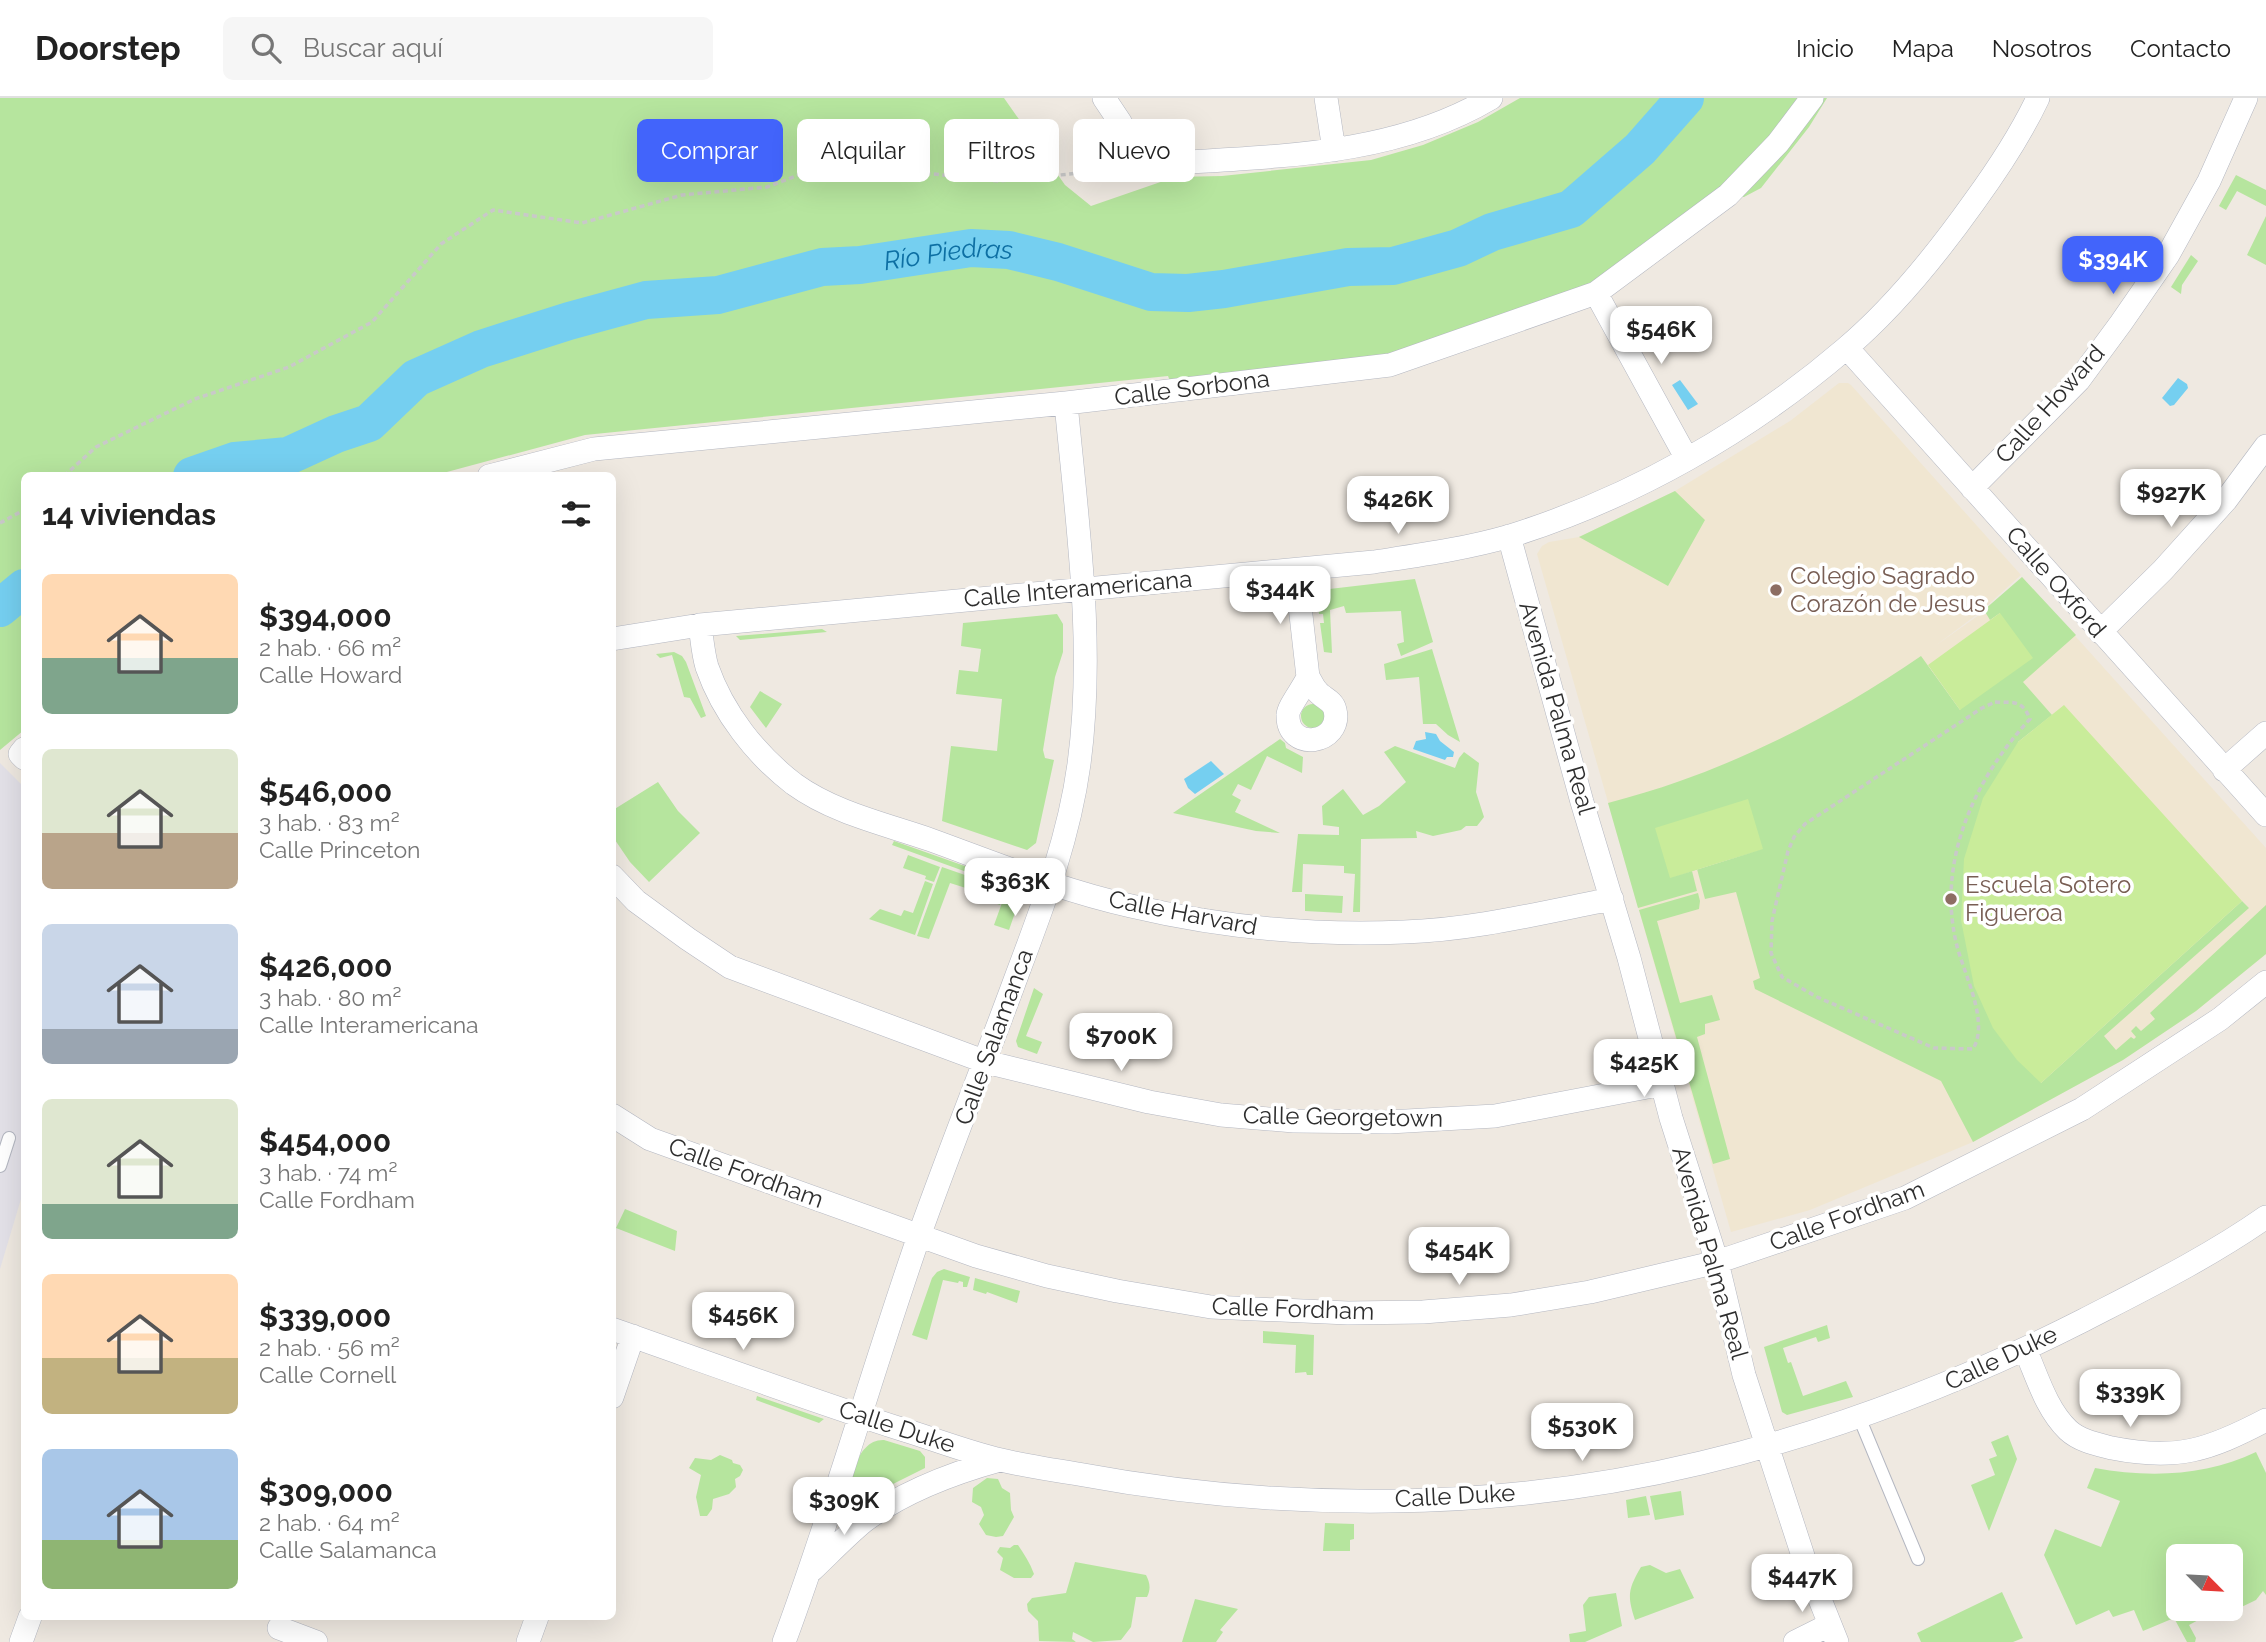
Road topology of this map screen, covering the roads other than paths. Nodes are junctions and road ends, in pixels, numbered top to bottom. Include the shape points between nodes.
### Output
1 (1104, 98) edge
2 (1326, 98) edge
3 (1491, 98) edge
4 (1812, 98) edge
5 (2038, 98) edge
6 (2246, 98) edge
7 (1334, 150) junction
8 (1597, 293) junction
9 (1847, 348) junction
10 (1066, 402) junction
11 (2266, 446) edge
12 (1687, 459) junction
13 (505, 472) edge
14 (1972, 488) junction
15 (1509, 536) junction
16 (1296, 570) junction
17 (1083, 588) junction
18 (700, 625) junction
19 (2100, 632) junction
20 (616, 638) edge
21 (1308, 677) dead end
22 (2266, 733) edge
23 (2224, 770) junction
24 (2266, 816) edge
25 (616, 880) edge
26 (1052, 883) junction
27 (1612, 899) junction
28 (2266, 982) edge
29 (986, 1062) junction
30 (1663, 1084) junction
31 (616, 1118) edge
32 (9, 1138) dead end
33 (0, 1166) edge
34 (2266, 1217) edge
35 (919, 1236) junction
36 (1717, 1262) junction
37 (623, 1333) edge
38 (2025, 1349) junction
39 (616, 1374) edge
40 (860, 1416) junction
41 (1859, 1417) junction
42 (2266, 1420) edge
43 (1767, 1446) junction
44 (1000, 1460) junction
45 (1918, 1559) dead end
46 (811, 1571) junction
47 (29, 1620) edge
48 (536, 1620) edge
49 (279, 1629) edge
50 (1833, 1634) edge
51 (21, 1642) edge
52 (316, 1642) edge
53 (528, 1642) edge
54 (784, 1642) edge
55 (1795, 1642) edge

1 - 7 street via 1143,165
2 - 7 street
3 - 7 street via 1436,125
4 - 8 street, Calle Sorbona via 1778,143 1728,195
5 - 9 street, Calle Interamericana via 1993,176 1952,233 1906,289
6 - 14 street, Calle Howard via 2209,181 2168,255 2121,323 2079,380
8 - 10 street, Calle Sorbona via 1390,365
8 - 12 street
9 - 12 street, Calle Interamericana via 1755,417
9 - 14 street, Calle Oxford
10 - 13 street, Calle Sorbona via 594,449
10 - 17 street, Calle Salamanca
11 - 19 street via 2226,500
12 - 15 street, Calle Interamericana via 1636,486
14 - 19 street, Calle Oxford
15 - 16 street, Calle Interamericana via 1450,551
15 - 27 street, Avenida Palma Real
16 - 17 street, Calle Interamericana
16 - 21 street
17 - 18 street, Calle Interamericana
17 - 26 street, Calle Salamanca via 1084,721 1070,814
18 - 20 street, Calle Interamericana
18 - 26 street, Calle Harvard via 706,666 727,707 766,760 795,784 832,806
19 - 23 street, Calle Oxford
22 - 23 street
23 - 24 street, Calle Oxford
25 - 29 street, Calle Georgetown via 636,901 730,967
26 - 27 street, Calle Harvard via 1183,917 1254,928 1340,932 1405,933
26 - 29 street, Calle Salamanca
27 - 30 street, Avenida Palma Real
28 - 36 street, Calle Fordham via 2220,1019 2082,1109 1905,1198
29 - 30 street, Calle Georgetown via 1149,1102 1221,1115 1294,1121 1495,1116
29 - 35 street, Calle Salamanca
30 - 36 street, Avenida Palma Real
31 - 35 street, Calle Fordham via 650,1139
32 - 33 lane
34 - 38 street, Calle Duke via 2160,1281
35 - 36 street, Calle Fordham via 1047,1276 1117,1291 1211,1307 1348,1313 1511,1305
35 - 40 street, Calle Salamanca
36 - 43 street, Avenida Palma Real via 1744,1375
37 - 39 street
37 - 40 street, Calle Duke
38 - 41 street, Calle Duke
38 - 42 street via 2054,1413 2067,1429 2095,1444 2140,1453 2189,1452
40 - 44 street, Calle Duke
40 - 46 street, Calle Salamanca
41 - 43 street, Calle Duke
41 - 45 lane
43 - 44 street, Calle Duke via 1645,1476 1445,1500 1299,1501 1168,1490
43 - 50 street, Avenida Palma Real
44 - 46 street, Calle Salamanca via 934,1483 887,1506
46 - 54 street, Calle Salamanca
47 - 51 street
48 - 53 street
49 - 52 street
50 - 55 street

